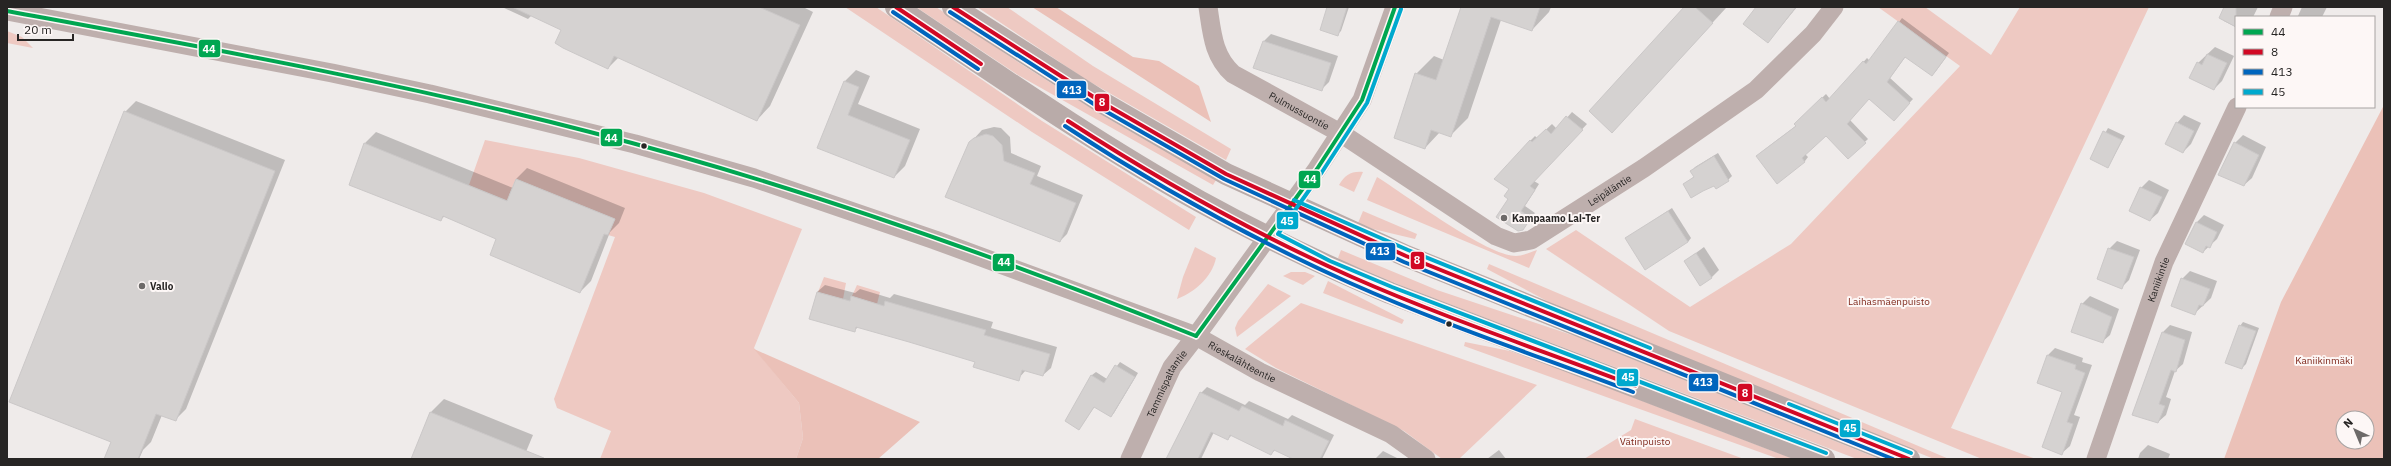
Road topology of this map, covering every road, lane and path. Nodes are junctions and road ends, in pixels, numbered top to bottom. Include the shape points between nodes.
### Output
1 (896, 7) edge
2 (953, 7) edge
3 (1208, 7) edge
4 (1395, 7) edge
5 (1834, 7) edge
6 (2284, 7) edge
7 (7, 11) edge
8 (2280, 16) edge
9 (2237, 108) edge
10 (1342, 134) junction
11 (1292, 205) junction
12 (1269, 236) junction
13 (1196, 336) junction
14 (1130, 459) edge
15 (1426, 459) edge
16 (1824, 459) edge
17 (1908, 459) edge
18 (2096, 459) edge

1 - 12 highway via 1129,160 1200,202
2 - 11 highway via 1103,103 1226,174
3 - 10 street, Pulmussuontie via 1216,52 1225,67 1244,82
4 - 10 street via 1362,100
5 - 10 street, Leipäläntie via 1813,34 1756,90 1644,168 1531,240 1514,243 1496,236
6 - 8 street
7 - 13 street, Rieskalähteentie via 360,79 536,118 635,144 754,178 922,235
9 - 18 street, Kaniikintie via 2164,262
10 - 11 street, Pulmussuontie
11 - 12 street, Pulmussuontie
11 - 17 highway via 1411,258
12 - 13 street, Tammispaltantie
12 - 16 highway via 1327,266 1390,293
13 - 14 street, Tammispaltantie via 1172,367
13 - 15 street, Rieskalähteentie via 1260,372 1391,434

